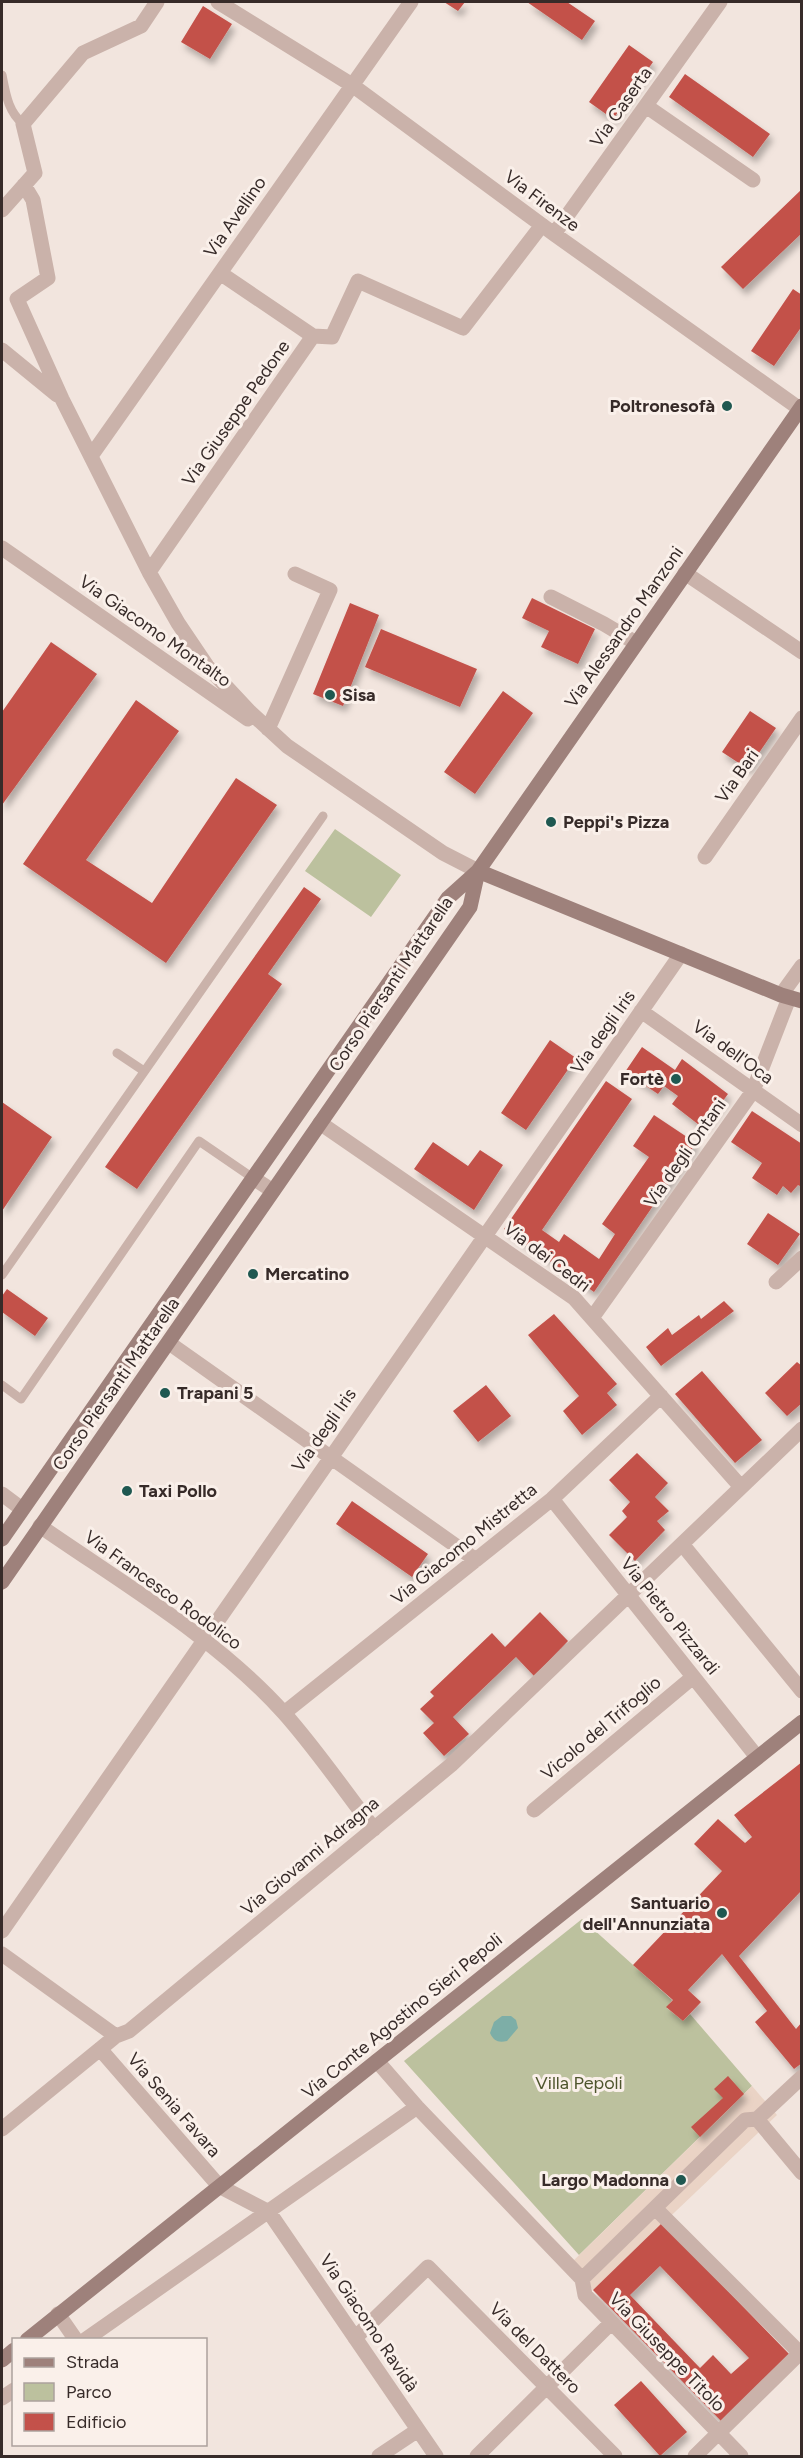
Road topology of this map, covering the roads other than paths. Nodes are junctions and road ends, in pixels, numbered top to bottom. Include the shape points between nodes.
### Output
1 (158, 2) edge
2 (218, 2) edge
3 (411, 2) edge
4 (720, 2) edge
5 (239, 7) edge
6 (2, 75) edge
7 (352, 85) junction
8 (646, 106) junction
9 (23, 124) junction
10 (753, 180) dead end
11 (24, 185) junction
12 (2, 210) edge
13 (548, 229) junction
14 (220, 273) junction
15 (313, 336) junction
16 (2, 350) edge
17 (62, 399) junction
18 (801, 407) edge
19 (91, 456) junction
20 (2, 548) edge
21 (149, 572) junction
22 (686, 573) junction
23 (294, 574) dead end
24 (551, 597) dead end
25 (636, 643) junction
26 (801, 652) edge
27 (801, 718) edge
28 (268, 729) junction
29 (286, 746) junction
30 (323, 816) dead end
31 (705, 857) dead end
32 (478, 871) junction
33 (681, 954) junction
34 (801, 966) edge
35 (791, 998) edge
36 (642, 1011) junction
37 (117, 1053) dead end
38 (144, 1071) junction
39 (753, 1091) junction
40 (320, 1123) junction
41 (801, 1125) edge
42 (253, 1178) junction
43 (273, 1191) junction
44 (485, 1235) junction
45 (801, 1258) edge
46 (2, 1275) edge
47 (776, 1282) dead end
48 (592, 1318) junction
49 (169, 1343) junction
50 (2, 1385) edge
51 (661, 1396) junction
52 (801, 1429) edge
53 (329, 1456) junction
54 (741, 1487) junction
55 (2, 1494) edge
56 (552, 1499) junction
57 (22, 1509) junction
58 (40, 1526) junction
59 (2, 1539) edge
60 (682, 1544) junction
61 (476, 1560) junction
62 (2, 1582) edge
63 (628, 1595) junction
64 (204, 1640) junction
65 (693, 1677) junction
66 (801, 1691) edge
67 (284, 1713) junction
68 (801, 1722) edge
69 (757, 1757) junction
70 (534, 1810) dead end
71 (374, 1829) junction
72 (2, 1931) edge
73 (2, 1954) edge
74 (116, 2036) junction
75 (100, 2049) junction
76 (377, 2061) junction
77 (801, 2077) edge
78 (417, 2107) junction
79 (761, 2123) junction
80 (2, 2129) edge
81 (801, 2173) edge
82 (219, 2186) junction
83 (655, 2208) junction
84 (269, 2212) junction
85 (582, 2279) junction
86 (58, 2314) junction
87 (611, 2323) junction
88 (29, 2338) edge
89 (75, 2338) edge
90 (88, 2338) edge
91 (355, 2338) junction
92 (801, 2353) edge
93 (546, 2387) junction
94 (418, 2430) junction
95 (719, 2433) junction
96 (379, 2457) edge
97 (436, 2457) edge
98 (477, 2457) edge
99 (615, 2457) edge
100 (695, 2457) edge
101 (741, 2457) edge

1 - 9 street via 141,26 83,53
2 - 5 street, Via Firenze
3 - 7 street, Via Avellino
4 - 8 street, Via Caserta
5 - 7 street, Via Firenze via 260,27
6 - 9 lane via 8,105
7 - 13 street, Via Firenze
7 - 14 street, Via Avellino
8 - 10 street
8 - 13 street, Via Caserta
9 - 11 street via 35,173
11 - 12 street
11 - 17 street via 33,200 48,278 17,299
13 - 15 street, Via Giuseppe Pedone via 463,328 358,281 332,337
13 - 18 street, Via Firenze
14 - 15 street
14 - 19 street, Via Avellino
15 - 21 street, Via Giuseppe Pedone
16 - 17 street
17 - 19 street
18 - 22 main road, Via Alessandro Manzoni
19 - 21 street
20 - 29 street, Via Giacomo Montalto
21 - 28 street via 207,666
22 - 25 main road, Via Alessandro Manzoni
22 - 26 street
23 - 28 street via 330,590
24 - 25 street
25 - 32 main road, Via Alessandro Manzoni
27 - 31 street, Via Bari
28 - 29 street
29 - 32 street via 442,853
30 - 38 lane
32 - 33 main road
32 - 40 main road, Corso Piersanti Mattarella via 470,907
32 - 42 main road, Corso Piersanti Mattarella via 448,898
33 - 35 main road
33 - 36 street, Via degli Iris
34 - 35 street, Via degli Ontani
35 - 39 street, Via degli Ontani
36 - 39 street, Via dell'Oca
36 - 44 street, Via degli Iris
37 - 38 lane
38 - 46 lane
39 - 41 street, Via dell'Oca
39 - 48 street, Via degli Ontani
40 - 43 main road, Corso Piersanti Mattarella
40 - 44 street, Via dei Cedri
42 - 43 street
42 - 50 lane via 199,1141 21,1399
42 - 57 main road, Corso Piersanti Mattarella
43 - 49 main road, Corso Piersanti Mattarella
44 - 48 street, Via dei Cedri via 574,1298
44 - 53 street, Via degli Iris
45 - 47 street
48 - 51 street, Via dei Cedri
49 - 53 street
49 - 58 main road, Corso Piersanti Mattarella
51 - 54 street, Via dei Cedri
51 - 56 street, Via Giacomo Mistretta
52 - 54 street, Via Giovanni Adragna
53 - 61 street
53 - 64 street, Via degli Iris
54 - 60 street, Via Giovanni Adragna
55 - 57 street
56 - 61 street, Via Giacomo Mistretta
56 - 63 street, Via Pietro Pizzardi
57 - 59 main road, Corso Piersanti Mattarella
58 - 62 main road, Corso Piersanti Mattarella
58 - 64 street, Via Francesco Rodolico
60 - 63 street, Via Giovanni Adragna
60 - 66 street
61 - 67 street, Via Giacomo Mistretta
63 - 65 street, Via Pietro Pizzardi
63 - 71 street, Via Giovanni Adragna via 451,1766
64 - 67 street, Via Francesco Rodolico
64 - 72 street, Via degli Iris
65 - 69 street, Via Pietro Pizzardi
65 - 70 street, Vicolo del Trifoglio
67 - 71 street, Via Francesco Rodolico
68 - 69 main road, Via Conte Agostino Sieri Pepoli
69 - 76 main road, Via Conte Agostino Sieri Pepoli
71 - 74 street, Via Giovanni Adragna via 129,2031
73 - 74 street
74 - 75 street, Via Giovanni Adragna
75 - 80 street, Via Giovanni Adragna
75 - 82 street, Via Senia Favara
76 - 78 street, Via Giuseppe Titolo
76 - 82 main road, Via Conte Agostino Sieri Pepoli
77 - 79 street via 770,2107
78 - 84 street
78 - 85 street, Via Giuseppe Titolo
79 - 81 street
79 - 83 street via 745,2120
82 - 84 street
82 - 86 main road, Via Conte Agostino Sieri Pepoli
83 - 85 street
83 - 92 street
84 - 90 street
84 - 91 street, Via Giacomo Ravidà
85 - 87 street, Via Giuseppe Titolo via 585,2295
86 - 88 main road, Via Conte Agostino Sieri Pepoli
86 - 89 street
87 - 93 street
87 - 95 street, Via Giuseppe Titolo
91 - 93 street, Via del Dattero via 428,2267
91 - 94 street, Via Giacomo Ravidà
92 - 95 street
93 - 98 street
93 - 99 street, Via del Dattero
94 - 96 street
94 - 97 street, Via Giacomo Ravidà
95 - 100 street
95 - 101 street, Via Giuseppe Titolo

